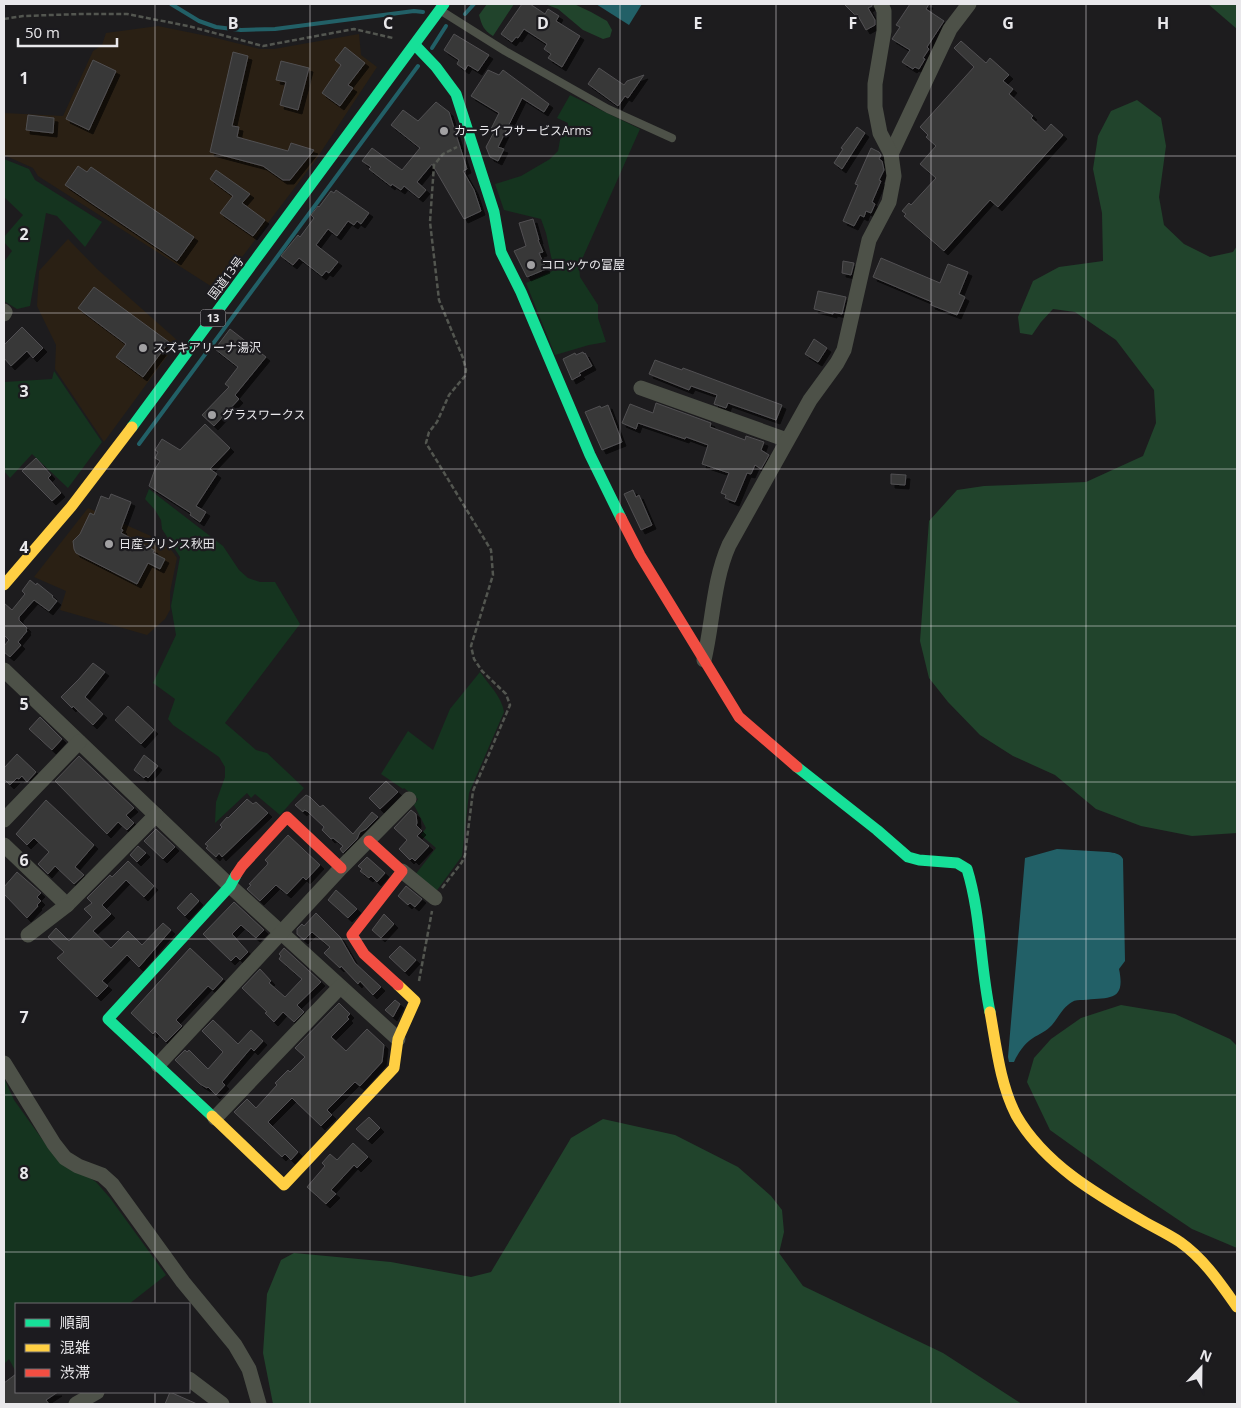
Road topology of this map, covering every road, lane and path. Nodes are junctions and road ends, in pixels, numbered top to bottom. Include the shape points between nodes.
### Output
1 (881, 4) edge
2 (969, 4) edge
3 (442, 7) edge
4 (4, 19) edge
5 (414, 45) junction
6 (471, 138) junction
7 (672, 138) dead end
8 (891, 154) junction
9 (641, 388) dead end
10 (787, 440) junction
11 (4, 585) edge
12 (704, 660) junction
13 (4, 670) edge
14 (79, 742) junction
15 (409, 799) dead end
16 (156, 815) junction
17 (4, 820) edge
18 (370, 841) junction
19 (4, 845) edge
20 (341, 868) junction
21 (402, 871) junction
22 (230, 886) junction
23 (435, 898) junction
24 (67, 905) junction
25 (281, 933) junction
26 (28, 935) dead end
27 (340, 987) junction
28 (415, 1001) junction
29 (398, 1039) junction
30 (4, 1063) edge
31 (158, 1065) junction
32 (215, 1118) junction
33 (1237, 1307) edge
34 (190, 1379) edge
35 (95, 1393) edge
36 (76, 1404) edge
37 (222, 1404) edge
38 (259, 1404) edge

1 - 8 street via 884,31 875,107 880,133
2 - 8 street via 950,29
3 - 5 main road, 国道13号 / 13
3 - 7 lane via 505,51 608,109
4 - 5 path via 127,14 263,46 354,29
5 - 6 main road via 456,94
5 - 11 main road, 国道13号 / 13 via 120,443 71,507
6 - 12 main road via 494,212 501,252 590,455 640,555
6 - 23 path via 438,159 432,173 430,222 439,300 466,370 429,432 426,443 491,550 492,575 471,646 474,659 506,694 510,705 473,790 462,862
8 - 10 street via 894,176 889,202 869,240 844,350
9 - 10 street
10 - 12 street via 721,563
12 - 33 main road via 738,717 908,857 957,863 967,869 973,888 984,983 1004,1083 1016,1114 1030,1136 1061,1168 1107,1200 1180,1242 1206,1264
13 - 14 street
14 - 16 street
14 - 17 street
15 - 18 street
16 - 22 street
16 - 24 street
18 - 20 street
18 - 21 main road
19 - 24 street
20 - 22 main road via 287,817 242,866
20 - 25 street
21 - 23 street
21 - 28 main road via 352,935 364,954
22 - 25 street
22 - 31 main road via 108,1018
23 - 28 path
24 - 26 street
25 - 27 street
25 - 31 street
27 - 29 street
27 - 32 street
28 - 29 main road
29 - 32 main road via 394,1068 284,1185
30 - 38 street via 54,1144 66,1158 102,1175 112,1184 183,1282 235,1345 249,1369
31 - 32 main road
34 - 37 street
35 - 36 street

